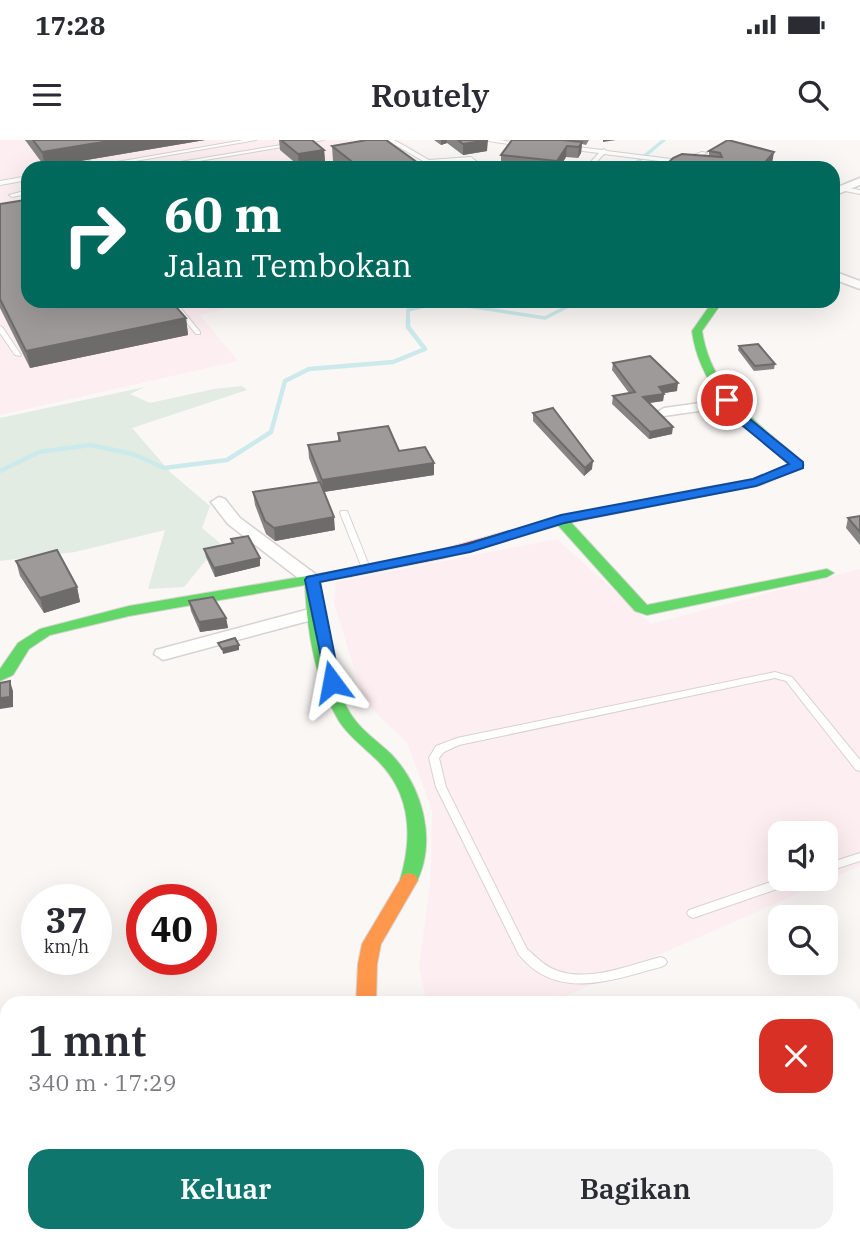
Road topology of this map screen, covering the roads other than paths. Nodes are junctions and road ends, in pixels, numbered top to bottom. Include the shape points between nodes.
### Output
1 (220, 140) edge
2 (253, 140) edge
3 (321, 140) edge
4 (390, 140) edge
5 (485, 140) edge
6 (527, 144) edge
7 (565, 147) edge
8 (604, 151) junction
9 (704, 153) edge
10 (98, 161) edge
11 (127, 161) edge
12 (190, 161) edge
13 (427, 161) edge
14 (443, 161) edge
15 (473, 161) edge
16 (595, 161) edge
17 (674, 161) edge
18 (682, 161) edge
19 (21, 177) edge
20 (0, 181) edge
21 (860, 181) edge
22 (840, 190) edge
23 (840, 191) edge
24 (860, 192) edge
25 (21, 193) edge
26 (12, 195) dead end
27 (840, 278) edge
28 (860, 286) edge
29 (840, 290) edge
30 (178, 308) edge
31 (713, 308) edge
32 (0, 328) edge
33 (198, 333) dead end
34 (18, 355) edge
35 (729, 403) junction
36 (664, 412) dead end
37 (219, 502) dead end
38 (344, 513) dead end
39 (561, 520) junction
40 (366, 568) junction
41 (827, 573) dead end
42 (312, 580) junction
43 (317, 612) junction
44 (163, 654) dead end
45 (0, 677) edge
46 (860, 767) edge
47 (860, 857) edge
48 (838, 864) edge
49 (768, 888) edge
50 (693, 913) dead end
51 (661, 962) dead end
52 (366, 996) edge

1 - 10 lane
2 - 11 lane
3 - 12 lane
4 - 13 lane
5 - 6 lane
7 - 8 lane
8 - 16 lane
8 - 17 lane
9 - 18 lane
14 - 15 lane
19 - 20 lane
21 - 22 street
23 - 24 lane
25 - 26 lane
27 - 28 street
28 - 29 street
30 - 33 lane
31 - 35 street via 697,331 698,348
32 - 34 lane
35 - 36 street
35 - 39 street via 798,465 756,482
37 - 42 street via 234,521
38 - 40 lane
39 - 40 street via 470,548
39 - 41 street via 619,587 647,610
40 - 42 street
42 - 43 street
42 - 45 street via 129,611 45,632 23,646
43 - 44 street
43 - 52 street via 338,705 360,735 396,766 408,786 418,828 415,870 379,929 366,975
46 - 51 lane via 789,680 775,675 440,749 434,758 441,787 533,963 558,979 582,980
47 - 48 lane
49 - 50 lane

